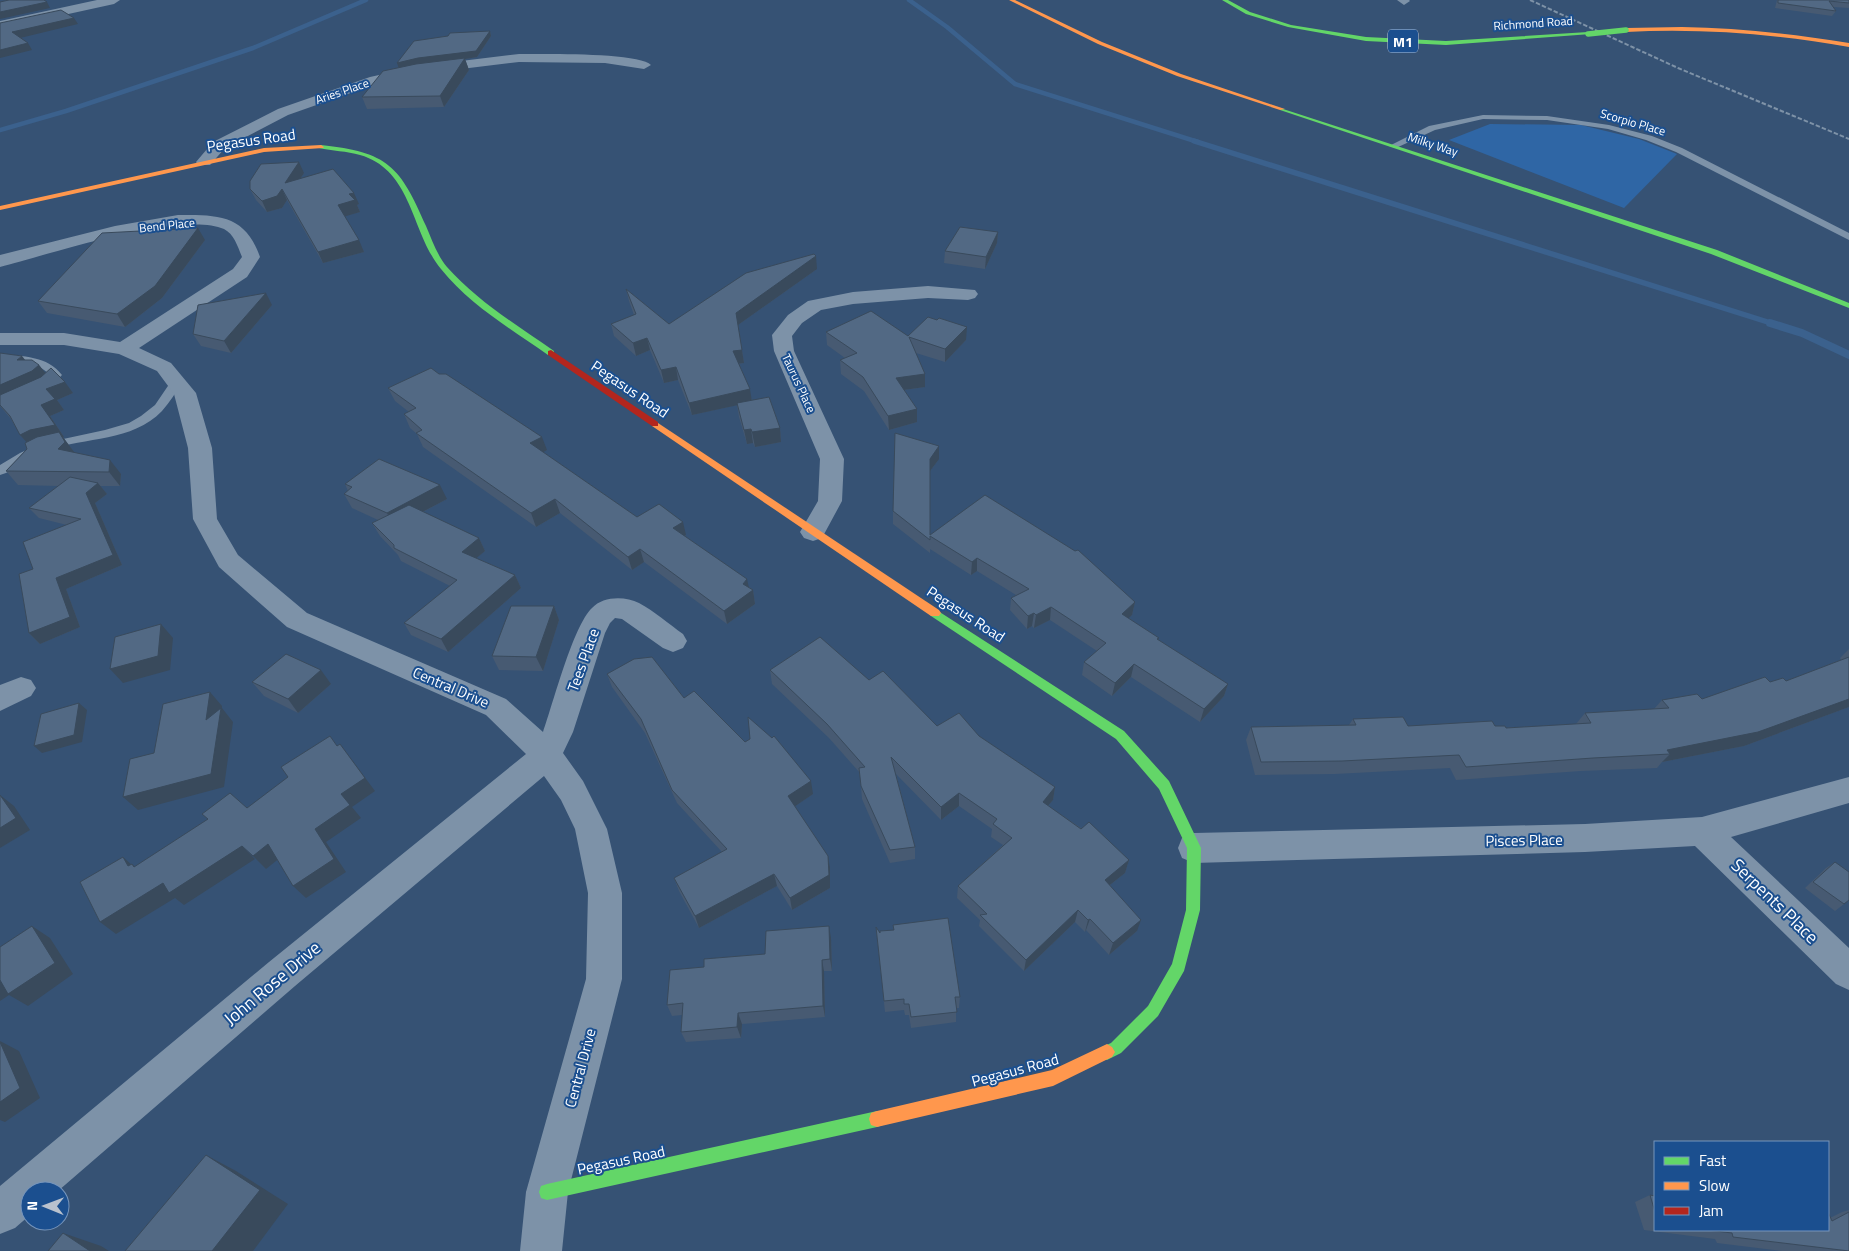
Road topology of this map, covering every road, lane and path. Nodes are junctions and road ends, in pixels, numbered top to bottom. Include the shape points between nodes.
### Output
1 (114, 0) edge
2 (1011, 0) edge
3 (1224, 0) edge
4 (0, 25) edge
5 (1849, 46) edge
6 (644, 65) dead end
7 (1393, 146) junction
8 (204, 162) junction
9 (0, 208) edge
10 (1849, 237) edge
11 (0, 260) edge
12 (968, 294) dead end
13 (1849, 306) edge
14 (0, 339) edge
15 (124, 349) junction
16 (0, 357) edge
17 (176, 382) junction
18 (38, 389) edge
19 (0, 471) edge
20 (813, 532) junction
21 (673, 641) dead end
22 (547, 755) junction
23 (1849, 790) edge
24 (1702, 831) junction
25 (1194, 848) junction
26 (1849, 972) edge
27 (547, 1192) junction
28 (0, 1213) edge
29 (541, 1251) edge

1 - 4 street
2 - 7 main road, Milky Way via 1155,66
3 - 5 main road, Richmond Road / M1, bridge via 1248,13 1290,26 1366,38 1446,43 1662,27 1712,27
6 - 8 street, Aries Place via 605,59 519,58 420,70 375,80 283,112 219,145
7 - 10 lane, Scorpio Place via 1432,128 1483,117 1547,118 1609,127 1679,150
7 - 13 main road, Milky Way via 1714,252
8 - 9 main road, Pegasus Road
8 - 20 main road, Pegasus Road via 264,150 303,147 367,153 390,164 402,179 438,260 462,287 500,318
11 - 15 street, Bend Place via 168,222 216,222 228,224 236,230 251,256 240,272
12 - 20 street, Taurus Place via 928,292 853,298 815,305 795,320 782,336 784,351 832,459 830,501
14 - 15 street, Central Drive via 64,339
15 - 17 street, Central Drive via 164,367
16 - 18 lane via 52,368 56,375
17 - 19 lane via 157,410 144,420 126,428 50,445 24,455
17 - 22 street, Central Drive via 185,393 200,448 204,519 228,560 297,620 496,707
20 - 25 main road, Pegasus Road via 1120,735 1164,785
21 - 22 street, Tees Place via 629,610 607,610 600,616
22 - 27 street, Central Drive via 572,791 592,829 605,893 604,979
22 - 28 street, John Rose Drive
23 - 24 street, Pisces Place
24 - 25 street, Pisces Place via 1585,838
24 - 26 street, Serpents Place
25 - 27 main road, Pegasus Road via 1193,910 1179,966 1153,1011 1116,1048 1053,1078
27 - 29 street, Central Drive

